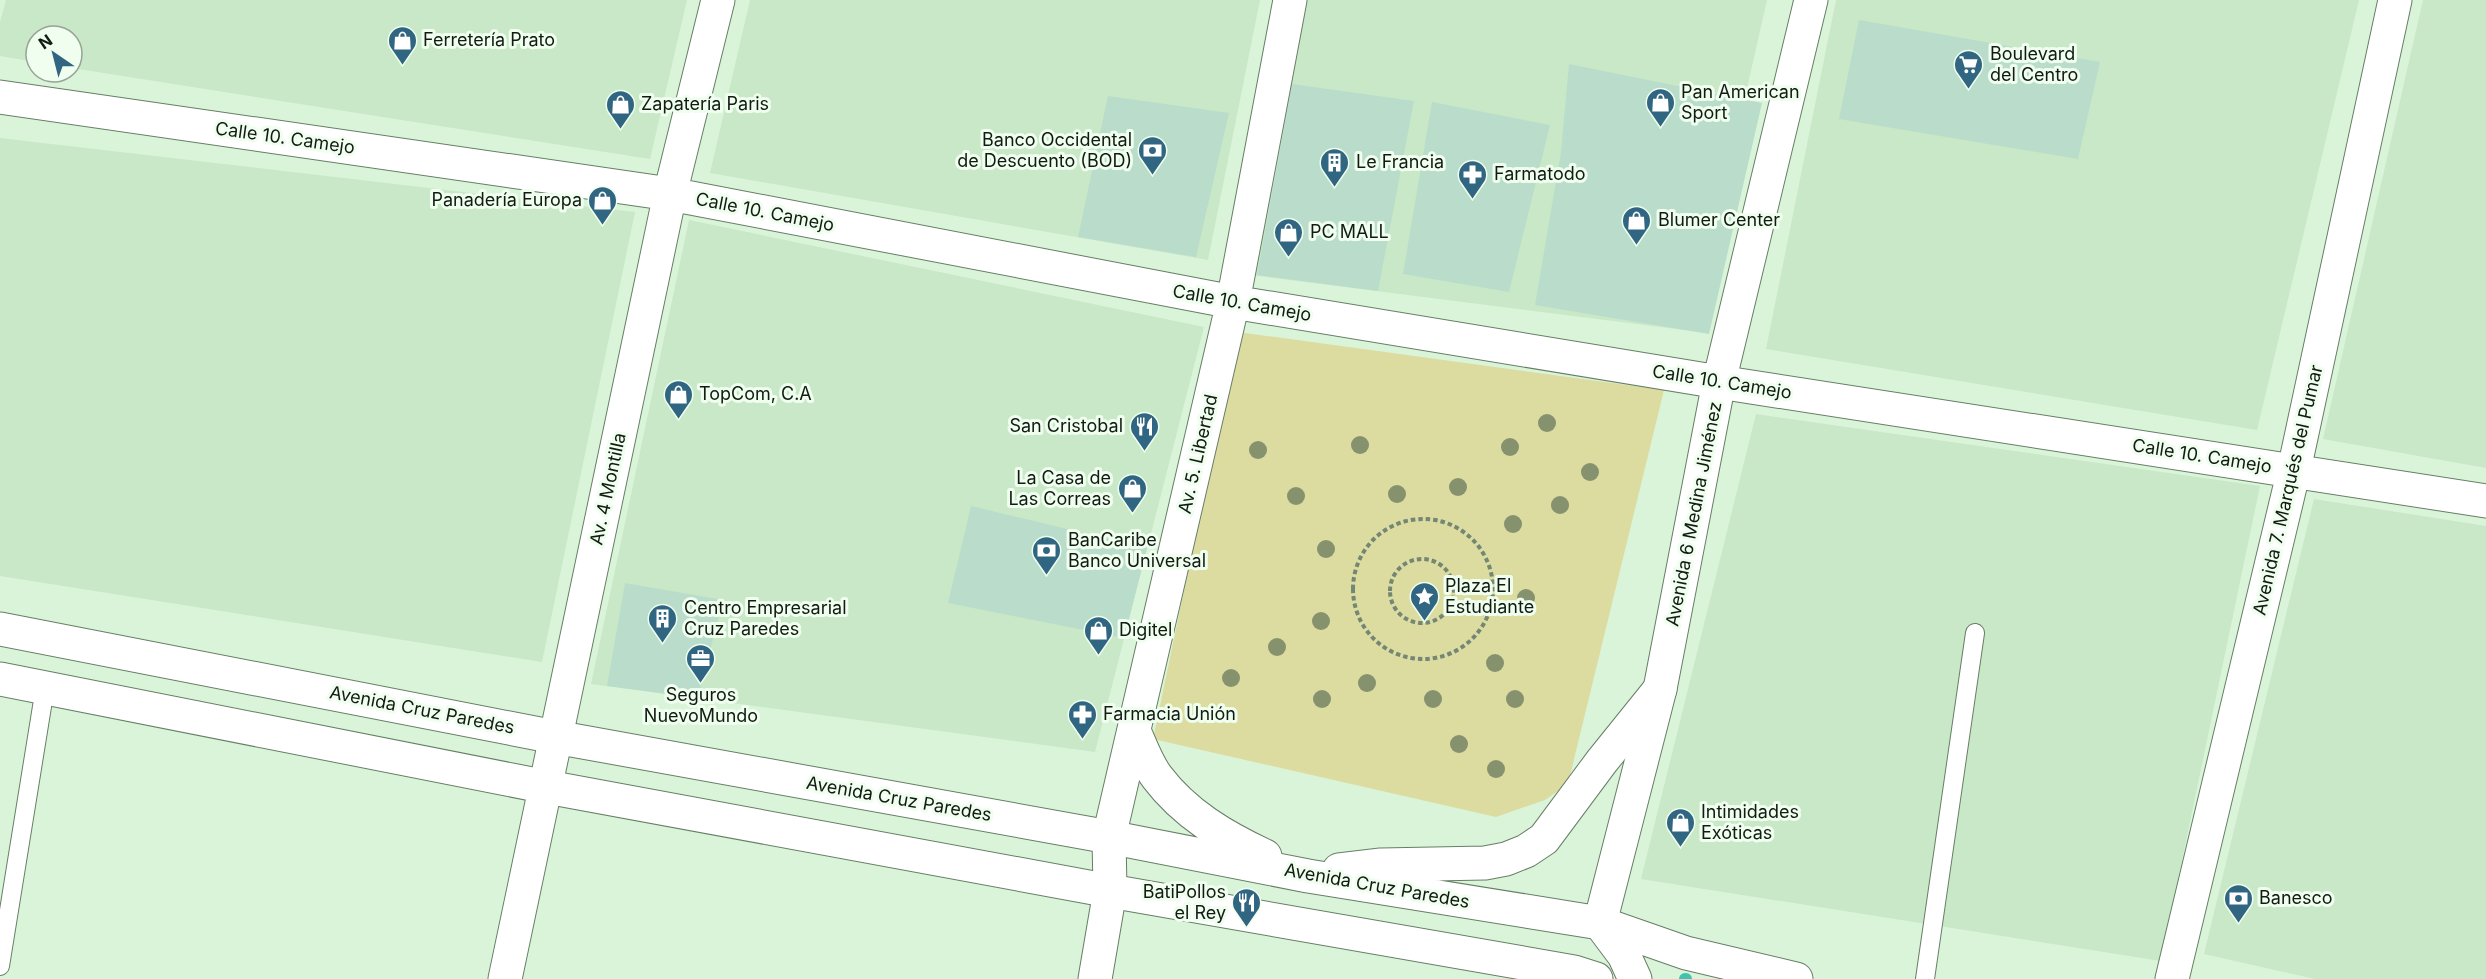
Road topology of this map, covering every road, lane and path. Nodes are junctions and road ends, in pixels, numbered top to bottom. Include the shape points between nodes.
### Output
1 (718, 0) edge
2 (1290, 0) edge
3 (1811, 0) edge
4 (2395, 0) edge
5 (0, 97) edge
6 (670, 194) junction
7 (1233, 302) junction
8 (1719, 382) junction
9 (2294, 470) junction
10 (2486, 501) edge
11 (1444, 615) joint
12 (0, 629) edge
13 (1975, 633) dead end
14 (1434, 658) joint
15 (0, 679) edge
16 (45, 688) junction
17 (1660, 689) junction
18 (1134, 732) junction
19 (555, 737) junction
20 (547, 787) junction
21 (1109, 837) junction
22 (1308, 876) junction
23 (1110, 891) junction
24 (1600, 923) junction
25 (1447, 950) junction
26 (0, 966) edge
27 (1580, 977) edge
28 (505, 979) edge
29 (1095, 979) edge
30 (1495, 979) edge
31 (1635, 979) edge
32 (1796, 979) edge
33 (1925, 979) edge
34 (2172, 979) edge

1 - 6 street, Av. 4 Montilla
2 - 7 street, Av. 5. Libertad
3 - 8 street, Avenida 6 Medina Jiménez
4 - 9 street, Avenida 7. Marqués del Pumar
5 - 6 street, Calle 10. Camejo
6 - 7 street, Calle 10. Camejo
6 - 19 street, Av. 4 Montilla
7 - 8 street, Calle 10. Camejo
7 - 18 street, Av. 5. Libertad
8 - 9 street, Calle 10. Camejo
8 - 17 street, Avenida 6 Medina Jiménez
9 - 10 street, Calle 10. Camejo
9 - 34 street, Avenida 7. Marqués del Pumar
11 - 11 path via 1425,623 1397,612 1389,592 1396,571 1424,558 1444,566 1454,585 1451,606
12 - 19 street, Avenida Cruz Paredes
13 - 33 lane
14 - 14 path via 1390,652 1371,638 1358,619 1352,597 1353,573 1362,551 1379,533 1400,521 1424,518 1447,522 1468,534 1484,552 1492,573 1493,596 1481,628 1456,651
15 - 16 street
16 - 20 street
16 - 26 lane
17 - 22 street via 1544,839 1526,851 1485,863 1381,865
17 - 24 street, Avenida 6 Medina Jiménez
18 - 21 street, Av. 5. Libertad
18 - 22 street via 1156,776 1197,817 1237,843
19 - 20 street, Av. 4 Montilla
19 - 21 street, Avenida Cruz Paredes
20 - 23 street
20 - 28 street, Av. 4 Montilla
21 - 22 street, Avenida Cruz Paredes
21 - 23 street, Av. 5. Libertad
22 - 24 street, Avenida Cruz Paredes
23 - 25 street
23 - 29 street, Av. 5. Libertad
24 - 27 street, Avenida 6 Medina Jiménez
24 - 31 street
24 - 32 street, Avenida Cruz Paredes via 1686,952
25 - 27 street
25 - 30 street

